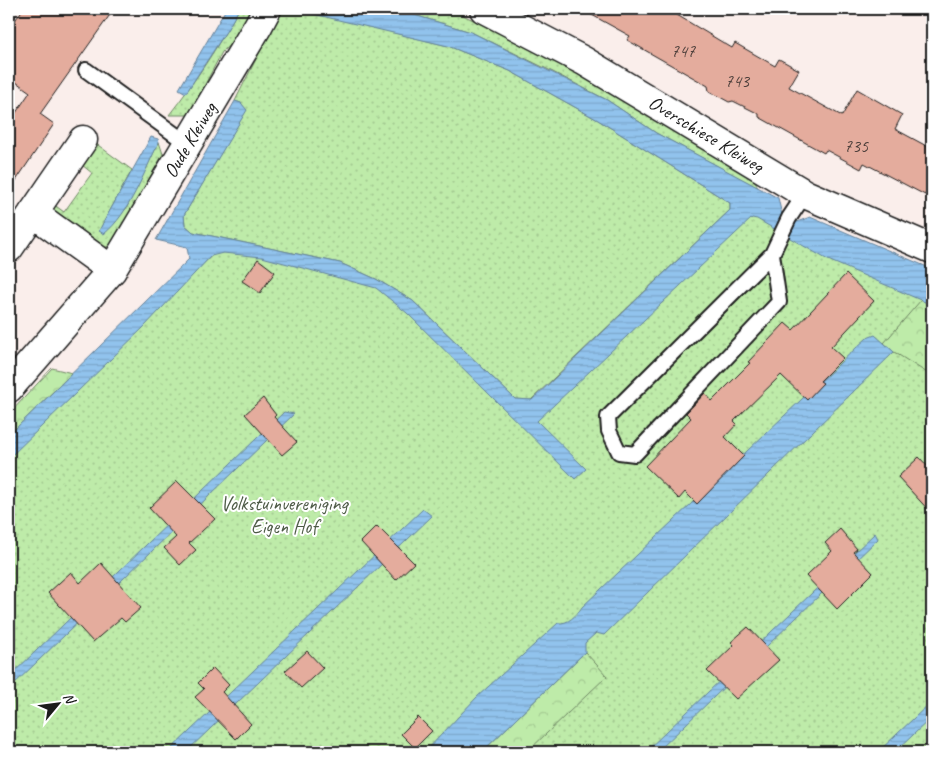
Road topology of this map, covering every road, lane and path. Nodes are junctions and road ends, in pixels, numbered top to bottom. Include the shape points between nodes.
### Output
1 (267, 9) edge
2 (484, 9) edge
3 (86, 70) dead end
4 (83, 140) dead end
5 (188, 144) junction
6 (805, 194) junction
7 (32, 213) junction
8 (9, 248) edge
9 (932, 249) edge
10 (772, 254) junction
11 (112, 270) junction
12 (9, 388) edge

1 - 5 street, Oude Kleiweg
2 - 6 street, Overschiese Kleiweg via 584,61
3 - 5 lane
4 - 7 street
5 - 11 street, Oude Kleiweg
6 - 9 street, Overschiese Kleiweg
6 - 10 lane
7 - 8 street
7 - 11 street
10 - 10 lane via 608,417 609,431 619,452 635,454 779,302
11 - 12 street, Oude Kleiweg

